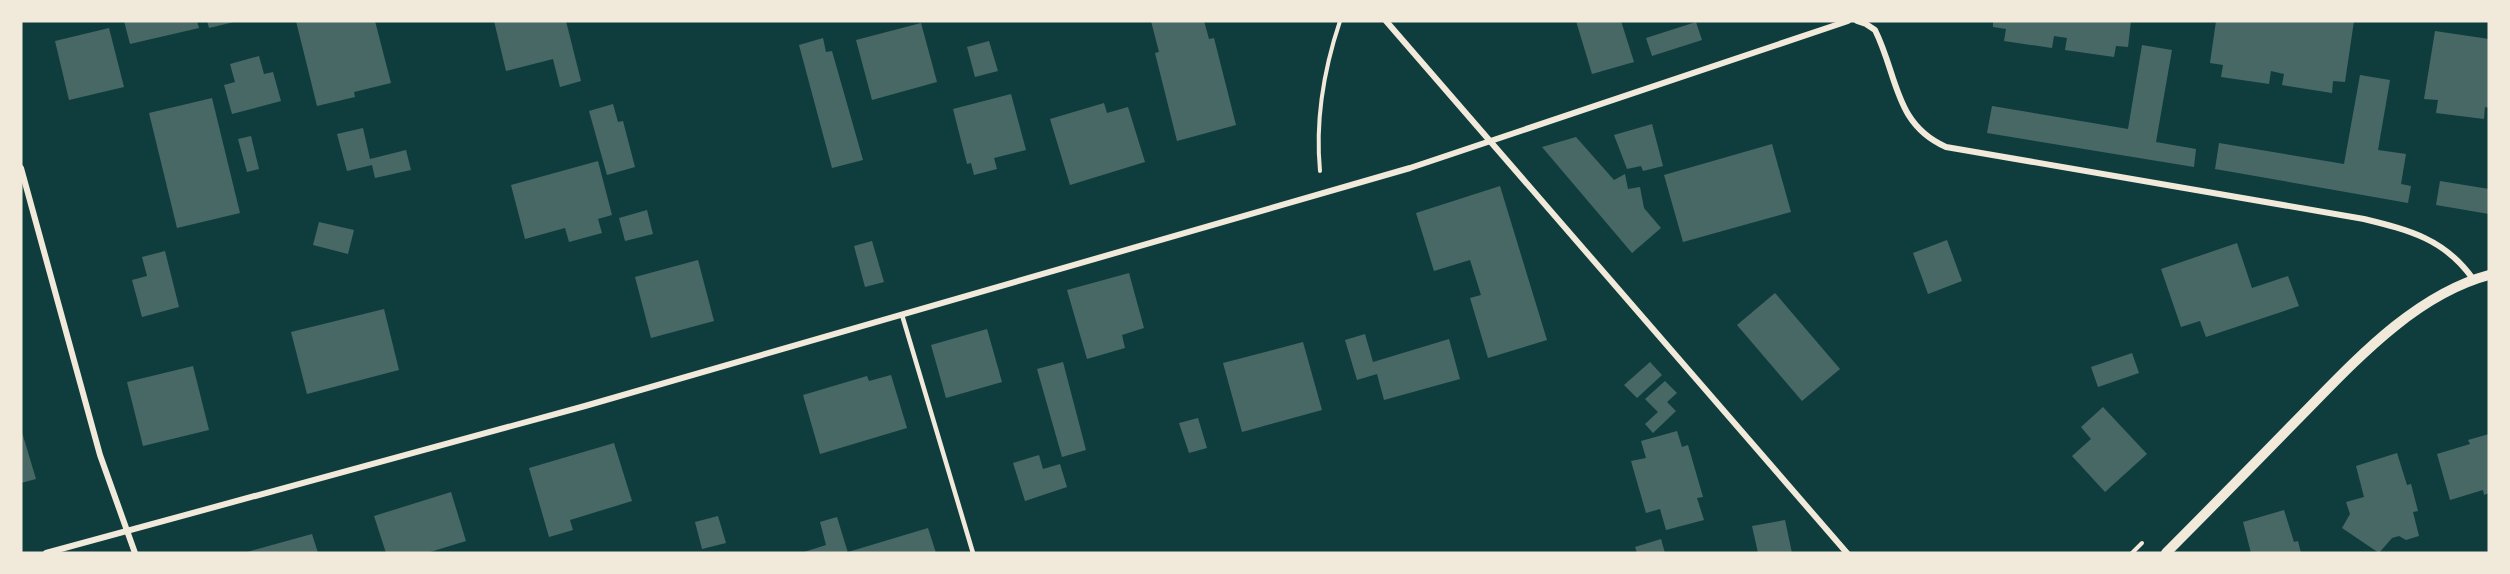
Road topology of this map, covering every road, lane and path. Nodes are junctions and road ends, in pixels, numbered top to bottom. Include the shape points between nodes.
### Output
1 (1340, 21) edge
2 (1386, 21) edge
3 (1848, 21) edge
4 (1857, 21) edge
5 (1490, 141) junction
6 (21, 168) edge
7 (1326, 193) junction
8 (2489, 275) edge
9 (2473, 279) junction
10 (902, 315) junction
11 (127, 531) junction
12 (46, 553) edge
13 (135, 553) edge
14 (973, 553) edge
15 (1847, 553) edge
16 (2166, 553) edge

1 - 7 path via 1326,66 1321,101 1318,154
2 - 5 street
3 - 5 street
4 - 9 street via 1875,30 1906,112 1916,127 1946,147 2364,219 2445,249
5 - 7 street
5 - 15 street
6 - 11 street via 100,454
7 - 10 street
8 - 9 street
9 - 16 street via 2433,299 2362,355
10 - 11 street via 441,447
10 - 14 lane
11 - 12 street
11 - 13 street

